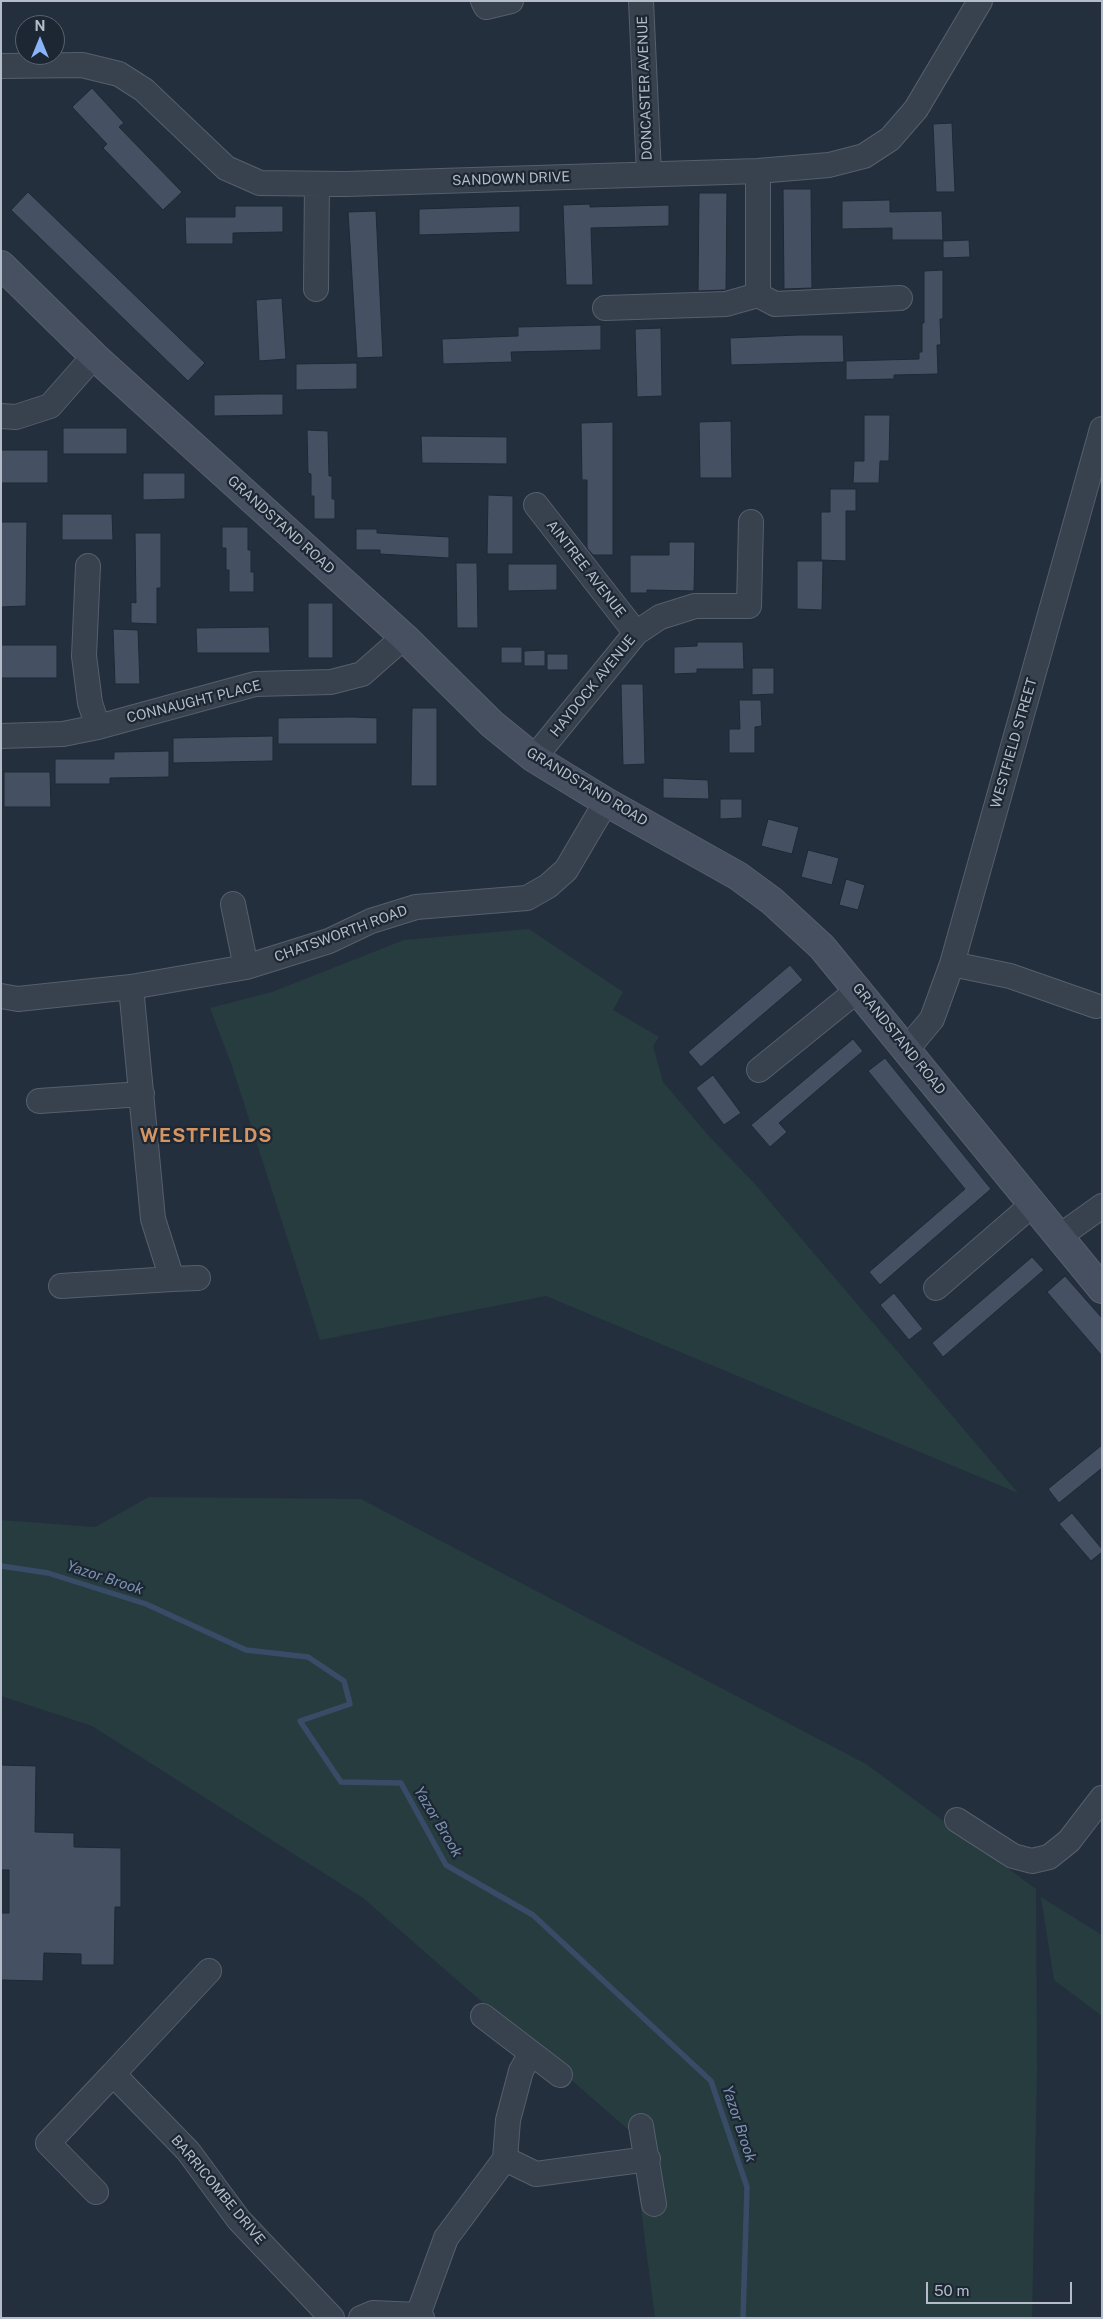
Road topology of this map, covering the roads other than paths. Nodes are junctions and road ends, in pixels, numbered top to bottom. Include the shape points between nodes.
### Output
1 (483, 1) edge
2 (511, 1) edge
3 (641, 1) edge
4 (980, 1) edge
5 (1, 66) edge
6 (758, 171) junction
7 (649, 174) junction
8 (317, 184) junction
9 (1, 265) edge
10 (316, 289) dead end
11 (758, 295) junction
12 (900, 298) dead end
13 (605, 308) dead end
14 (94, 356) junction
15 (1, 416) edge
16 (1102, 429) edge
17 (536, 505) dead end
18 (751, 522) dead end
19 (88, 566) dead end
20 (636, 633) junction
21 (404, 637) junction
22 (98, 727) junction
23 (1, 736) edge
24 (534, 758) junction
25 (606, 802) junction
26 (233, 904) dead end
27 (952, 964) junction
28 (246, 967) junction
29 (131, 987) junction
30 (859, 989) junction
31 (1, 996) edge
32 (1096, 1006) dead end
33 (907, 1049) junction
34 (759, 1070) dead end
35 (142, 1094) junction
36 (39, 1101) dead end
37 (1033, 1204) junction
38 (1102, 1206) edge
39 (1060, 1236) junction
40 (198, 1278) dead end
41 (172, 1279) junction
42 (61, 1286) dead end
43 (936, 1288) dead end
44 (1102, 1289) edge
45 (1102, 1798) edge
46 (957, 1820) dead end
47 (208, 1971) dead end
48 (483, 2016) dead end
49 (531, 2053) junction
50 (113, 2074) junction
51 (560, 2075) dead end
52 (641, 2126) dead end
53 (505, 2159) junction
54 (648, 2159) junction
55 (96, 2192) dead end
56 (654, 2204) dead end
57 (420, 2316) edge
58 (332, 2318) edge
59 (361, 2318) edge

1 - 2 street via 486,7
3 - 7 street, DONCASTER AVENUE
4 - 6 street, SANDOWN DRIVE via 916,108 890,139 864,156 829,165
5 - 8 street, SANDOWN DRIVE via 82,65 119,74 144,90 226,168 260,183
6 - 7 street, SANDOWN DRIVE
6 - 11 street
7 - 8 street, SANDOWN DRIVE
8 - 10 street
9 - 14 street, GRANDSTAND ROAD
11 - 12 street via 775,304
11 - 13 street via 726,304
14 - 15 street via 50,406 16,417
14 - 21 street, GRANDSTAND ROAD
16 - 27 street, WESTFIELD STREET
17 - 20 street, AINTREE AVENUE
18 - 20 street, HAYDOCK AVENUE via 749,606 695,606 660,617
19 - 22 street via 84,656 90,703
20 - 24 street, HAYDOCK AVENUE
21 - 22 street, CONNAUGHT PLACE via 362,674 331,682 255,684
21 - 24 street, GRANDSTAND ROAD via 492,724
22 - 23 street, CONNAUGHT PLACE via 63,734
24 - 25 street, GRANDSTAND ROAD
25 - 28 street, CHATSWORTH ROAD via 566,870 527,898 416,907 371,921 329,942
25 - 30 street, GRANDSTAND ROAD via 738,876 772,901 822,947
26 - 28 street
27 - 32 street via 1010,976
27 - 33 street, WESTFIELD STREET via 932,1019
28 - 29 street, CHATSWORTH ROAD
29 - 31 street, CHATSWORTH ROAD via 18,999
29 - 35 street
30 - 33 street, GRANDSTAND ROAD
30 - 34 street
33 - 37 street, GRANDSTAND ROAD
35 - 36 street
35 - 41 street via 154,1219
37 - 39 street, GRANDSTAND ROAD
37 - 43 street
38 - 39 street
39 - 44 street, GRANDSTAND ROAD
40 - 41 street
41 - 42 street
45 - 46 street via 1069,1841 1049,1857 1032,1861 1013,1856
47 - 50 street
48 - 49 street
49 - 51 street
49 - 53 street via 521,2071 508,2120
50 - 55 street via 48,2143
50 - 58 street, BARRICOMBE DRIVE via 188,2151 239,2220
52 - 54 street
53 - 54 street via 536,2174
53 - 57 street via 446,2238
54 - 56 street
57 - 59 street via 373,2313

